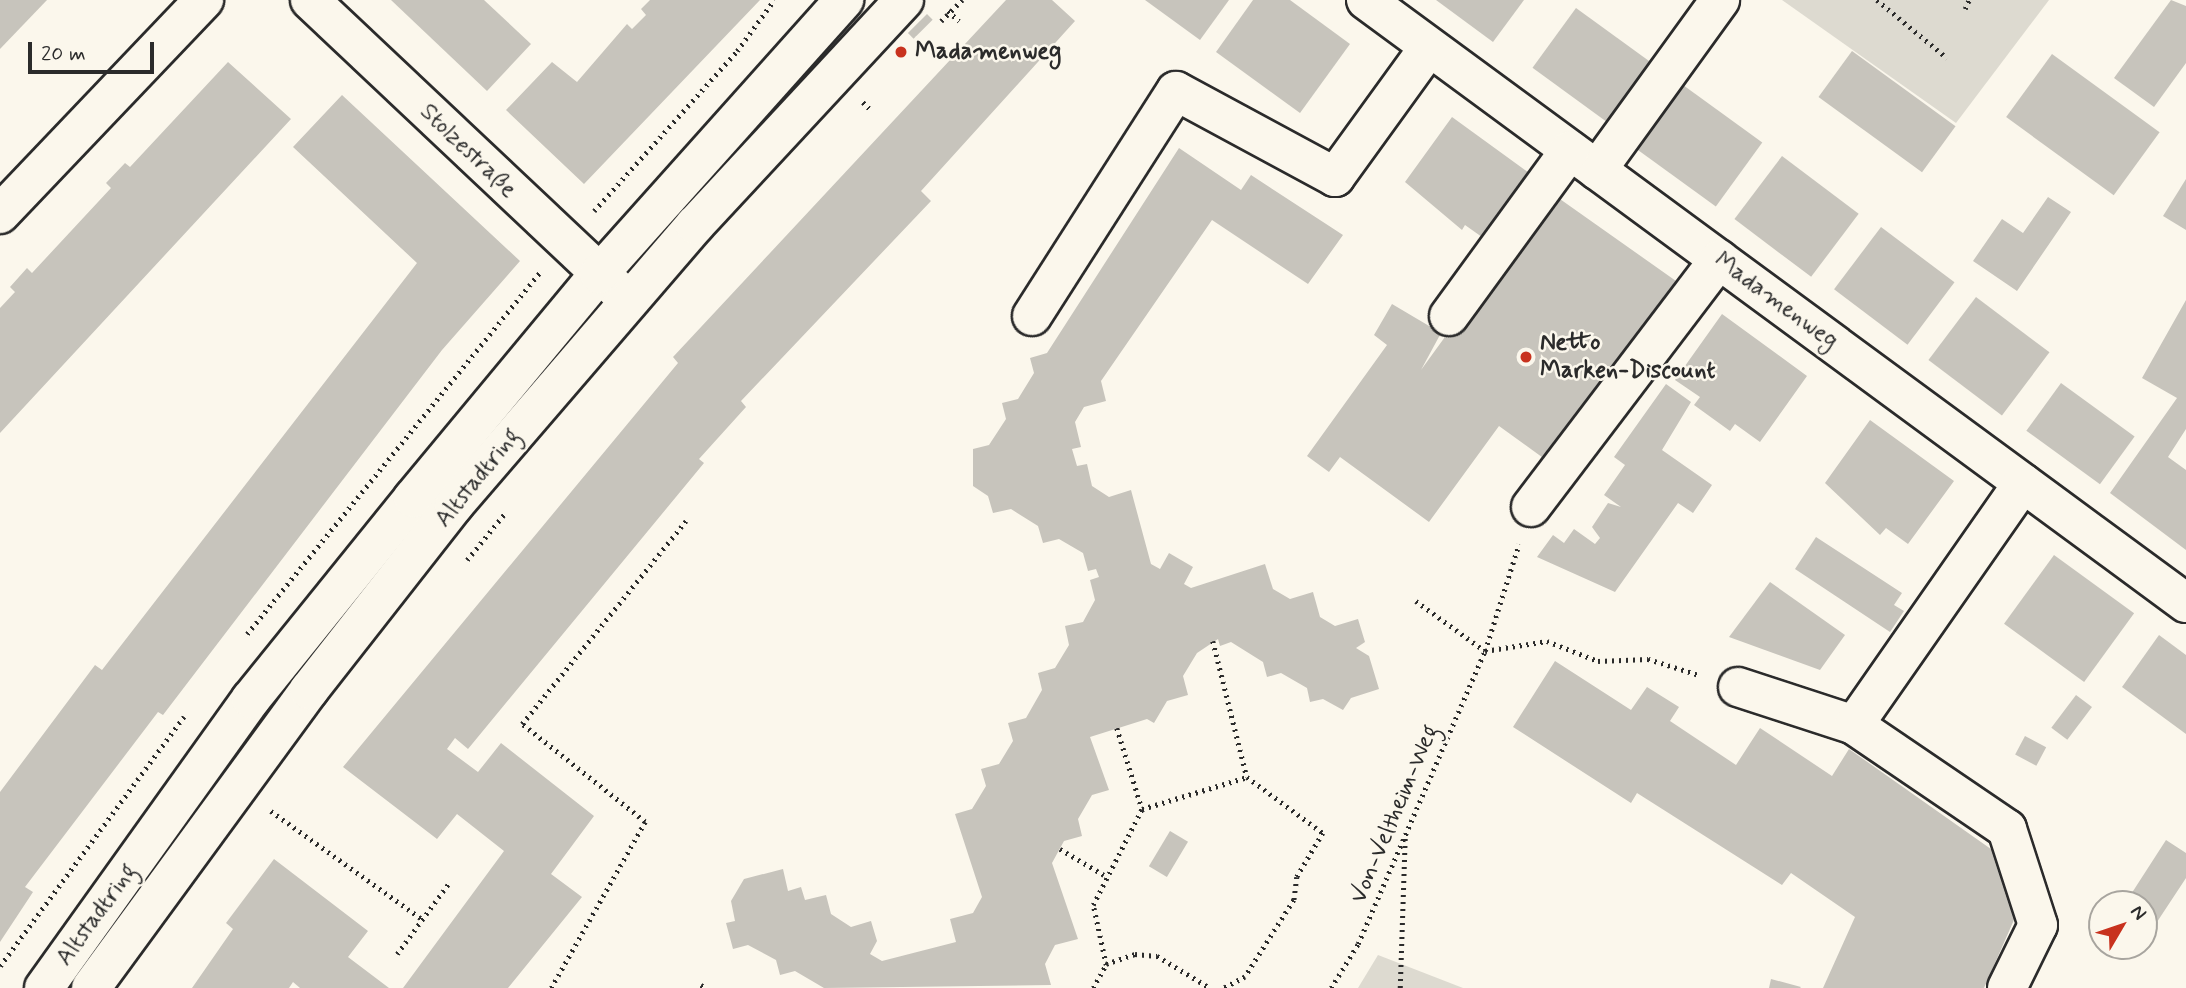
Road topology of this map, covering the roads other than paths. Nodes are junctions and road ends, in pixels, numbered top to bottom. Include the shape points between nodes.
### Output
1 (204, 0) edge
2 (310, 0) edge
3 (844, 0) edge
4 (904, 0) edge
5 (1366, 0) edge
6 (1720, 0) edge
7 (1429, 47) junction
8 (1583, 160) junction
9 (0, 214) edge
10 (1719, 259) junction
11 (599, 274) junction
12 (628, 300) junction
13 (1032, 316) dead end
14 (1449, 316) dead end
15 (2023, 483) junction
16 (1531, 507) road end
17 (2186, 603) edge
18 (1738, 687) road end
19 (1854, 725) junction
20 (44, 988) edge
21 (91, 988) edge
22 (2007, 988) edge

1 - 9 main road
2 - 11 main road, Stolzestraße
3 - 11 main road, Altstadtring
4 - 12 main road, Altstadtring
5 - 7 main road, Madamenweg
6 - 8 main road
7 - 8 main road, Madamenweg
7 - 13 main road via 1335,177 1176,91
8 - 10 main road, Madamenweg
8 - 14 main road
10 - 15 main road, Madamenweg
10 - 16 main road
11 - 12 main road, Stolzestraße
11 - 20 main road, Altstadtring via 251,699
12 - 21 main road, Altstadtring via 309,690
15 - 17 main road, Madamenweg
15 - 19 main road
18 - 19 main road
19 - 22 main road via 2007,829 2038,925

